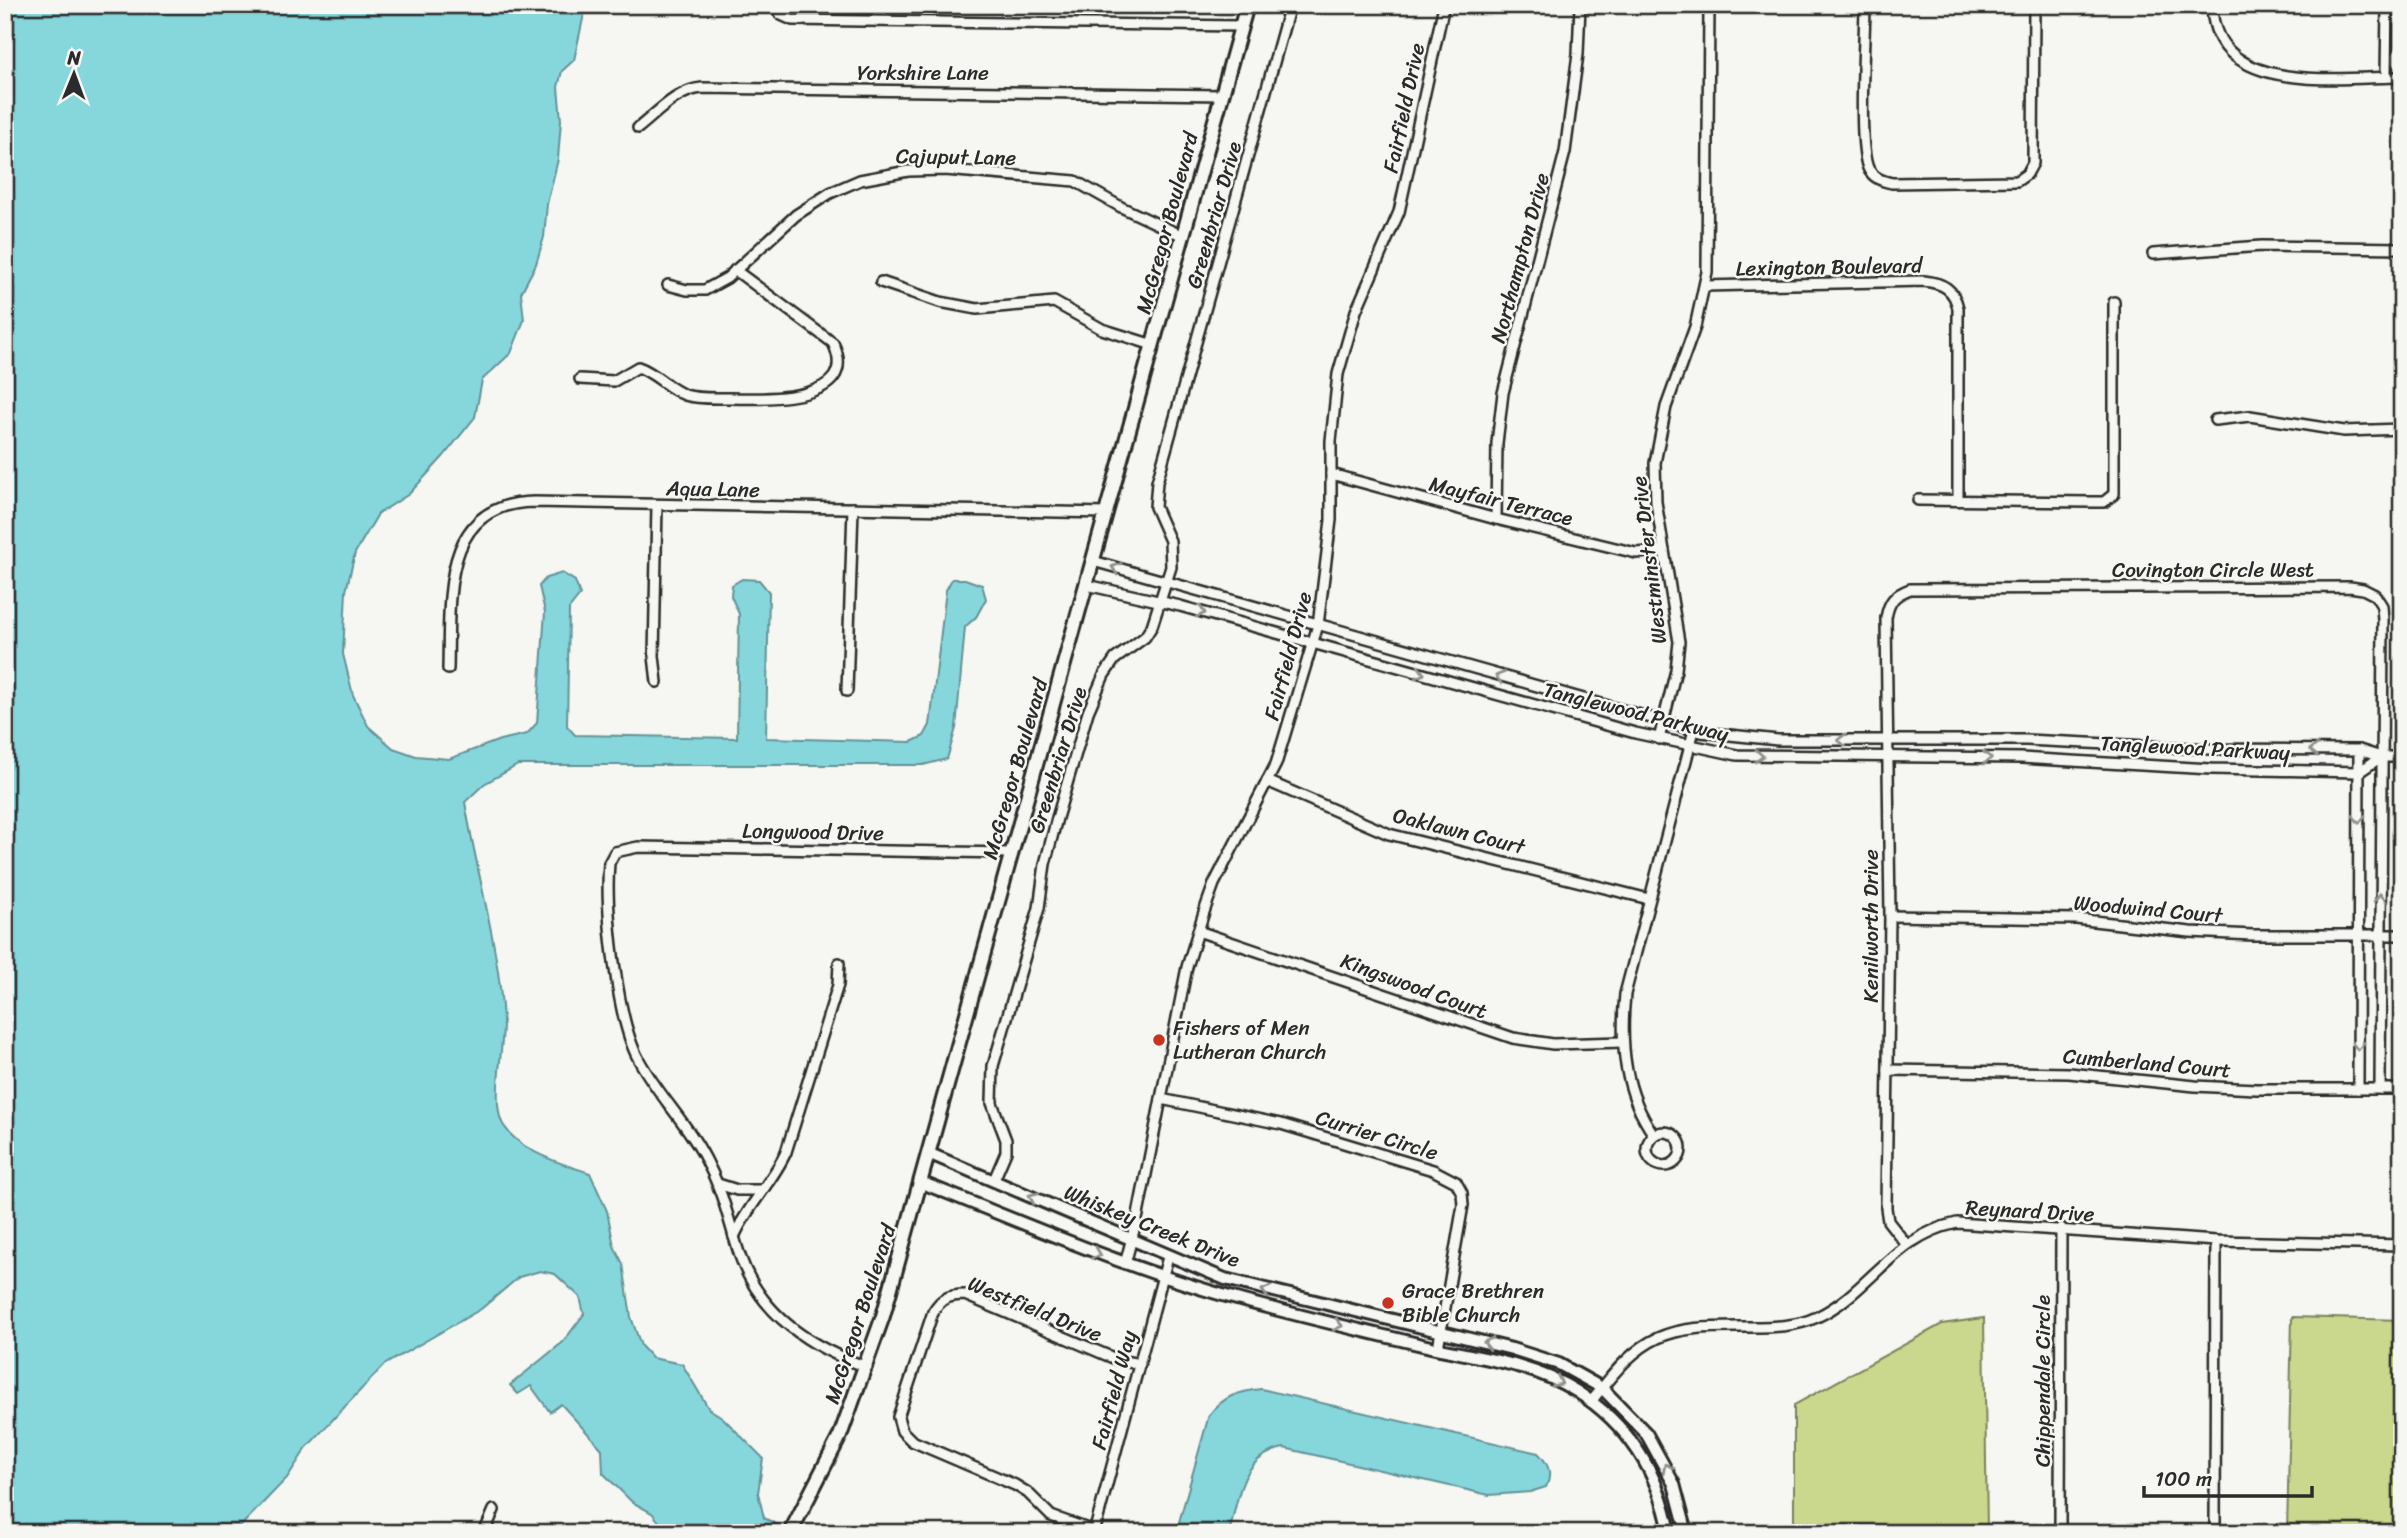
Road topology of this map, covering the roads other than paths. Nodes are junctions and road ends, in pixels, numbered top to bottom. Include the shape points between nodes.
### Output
1 (773, 5) edge
2 (1247, 5) edge
3 (1290, 5) edge
4 (1444, 5) edge
5 (1580, 5) edge
6 (1709, 5) edge
7 (1865, 5) edge
8 (2034, 5) edge
9 (2212, 5) edge
10 (2386, 5) edge
11 (1241, 26) junction
12 (2386, 77) junction
13 (2402, 77) edge
14 (1222, 95) junction
15 (638, 128) dead end
16 (1183, 236) junction
17 (2402, 248) edge
18 (2153, 254) dead end
19 (735, 270) junction
20 (881, 282) dead end
21 (668, 285) dead end
22 (1705, 286) junction
23 (2114, 302) dead end
24 (1153, 345) junction
25 (580, 379) dead end
26 (2215, 420) dead end
27 (2402, 429) edge
28 (1331, 474) junction
29 (1958, 499) junction
30 (1918, 500) dead end
31 (657, 505) junction
32 (853, 508) junction
33 (1107, 513) junction
34 (1496, 519) junction
35 (1664, 551) junction
36 (1093, 561) junction
37 (1165, 583) junction
38 (1087, 585) junction
39 (1160, 602) junction
40 (1890, 602) joint
41 (1318, 625) junction
42 (1312, 644) junction
43 (448, 669) dead end
44 (657, 682) dead end
45 (848, 691) dead end
46 (1663, 722) junction
47 (1694, 730) junction
48 (1659, 739) junction
49 (1887, 740) junction
50 (2046, 741) junction
51 (1690, 747) junction
52 (2204, 749) junction
53 (2359, 750) junction
54 (2381, 757) junction
55 (2402, 757) edge
56 (1886, 758) junction
57 (2046, 759) junction
58 (2203, 768) junction
59 (2359, 772) junction
60 (1267, 781) junction
61 (1012, 853) junction
62 (1649, 899) junction
63 (1890, 916) junction
64 (1198, 931) junction
65 (2358, 935) junction
66 (2380, 935) junction
67 (2402, 935) edge
68 (839, 963) dead end
69 (1623, 1042) junction
70 (1888, 1070) junction
71 (2358, 1089) junction
72 (2379, 1089) junction
73 (2402, 1089) edge
74 (1161, 1098) junction
75 (1654, 1135) dead end
76 (928, 1153) junction
77 (995, 1180) junction
78 (920, 1182) junction
79 (718, 1184) junction
80 (762, 1190) junction
81 (2061, 1228) junction
82 (734, 1237) junction
83 (1132, 1241) junction
84 (2216, 1241) junction
85 (1906, 1244) junction
86 (2402, 1245) edge
87 (1168, 1257) junction
88 (1125, 1264) junction
89 (1163, 1277) junction
90 (1441, 1332) junction
91 (1438, 1348) junction
92 (1140, 1364) junction
93 (867, 1367) junction
94 (1602, 1388) junction
95 (1591, 1402) junction
96 (494, 1510) dead end
97 (1094, 1532) edge
98 (484, 1533) edge
99 (790, 1533) edge
100 (1670, 1533) edge
101 (1687, 1533) edge
102 (2060, 1533) edge
103 (2215, 1533) edge

1 - 11 street via 781,15 804,21
2 - 11 main road, McGregor Boulevard
3 - 37 street, Greenbriar Drive via 1157,482 1155,507 1172,553
4 - 28 street, Fairfield Drive via 1399,212 1356,311 1338,374
5 - 34 street, Northampton Drive via 1565,152 1503,393
6 - 22 street, Westminster Drive
7 - 8 street via 1865,160 1870,172 1892,183 2005,183 2027,174 2034,150
9 - 12 street via 2214,22 2226,45 2255,70 2280,77
10 - 12 street
11 - 14 main road, McGregor Boulevard
12 - 13 street
14 - 15 street, Yorkshire Lane via 702,88 689,89
14 - 16 main road, McGregor Boulevard
16 - 19 street, Cajuput Lane via 1075,181 908,171 860,180 830,193 796,215
16 - 24 main road, McGregor Boulevard
17 - 18 street via 2262,246
19 - 21 street, Cajuput Lane via 705,290
19 - 25 street via 828,338 838,354 839,368 833,380 772,400 686,396 638,367 614,381
20 - 24 street via 976,309 1055,302 1102,329
22 - 29 street, Lexington Boulevard via 1924,281 1947,287 1956,296 1959,322
22 - 35 street, Westminster Drive via 1659,436 1655,475
23 - 29 street via 2114,494 2104,502
24 - 33 main road, McGregor Boulevard
26 - 27 street via 2250,416 2343,431
28 - 34 street, Mayfair Terrace
28 - 41 street, Fairfield Drive
29 - 30 street
31 - 32 street, Aqua Lane
31 - 43 street, Aqua Lane via 521,502 484,517 460,547 452,572
31 - 44 street
32 - 33 street, Aqua Lane
32 - 45 street
33 - 36 main road, McGregor Boulevard
34 - 35 street, Mayfair Terrace via 1636,552
35 - 46 street, Westminster Drive via 1679,642
37 -> 36 street, Tanglewood Parkway
36 - 38 main road, McGregor Boulevard
37 - 39 street, Greenbriar Drive
37 - 41 street, Tanglewood Parkway
38 - 39 street, Tanglewood Parkway
38 - 61 main road, McGregor Boulevard
39 -> 42 street, Tanglewood Parkway
39 - 77 street, Greenbriar Drive via 1145,637 1115,659 1104,675 1088,712 1057,818 1039,908 993,1066 992,1103 1006,1140
40 - 49 street, Kenilworth Drive via 1886,618
40 - 54 street, Covington Circle West via 1910,589 1939,587 2363,589 2375,595 2382,606
41 - 42 street, Fairfield Drive
46 -> 41 street, Tanglewood Parkway
42 -> 48 street, Tanglewood Parkway
42 - 60 street, Fairfield Drive via 1285,739
46 - 47 street, Tanglewood Parkway
46 - 48 street, Westminster Drive
49 -> 47 street, Tanglewood Parkway via 1778,740
47 - 51 street
48 - 51 street, Tanglewood Parkway
49 - 50 street, Tanglewood Parkway
49 - 56 street, Kenilworth Drive
50 - 52 street, Tanglewood Parkway
50 - 57 street
51 -> 56 street, Tanglewood Parkway via 1737,755
51 - 62 street
53 -> 52 street, Tanglewood Parkway
52 - 58 street
53 - 54 street, Tanglewood Parkway
53 - 59 street
54 - 55 street, Tanglewood Parkway
54 - 59 street
66 -> 54 street
56 -> 57 street, Tanglewood Parkway
56 - 63 street, Kenilworth Drive
57 - 58 street, Tanglewood Parkway
58 - 59 street, Tanglewood Parkway
59 -> 65 street
60 - 62 street, Oaklawn Court via 1389,834
60 - 64 street, Fairfield Drive via 1214,884
61 - 76 main road, McGregor Boulevard
61 - 79 street, Longwood Drive via 638,846 615,852 609,863 608,887 626,1031 643,1068 696,1142
62 - 69 street via 1625,994
63 - 65 street, Woodwind Court via 2013,916 2190,932
63 - 70 street, Kenilworth Drive
64 - 69 street, Kingswood Court via 1513,1038 1553,1044
64 - 74 street, Fairfield Drive
65 - 66 street, Woodwind Court
65 -> 71 street
66 - 67 street, Woodwind Court
66 - 72 street
68 - 80 street via 833,1002 786,1152
69 - 75 street via 1633,1098
70 - 71 street, Cumberland Court via 2011,1070 2194,1086
70 - 85 street, Kenilworth Drive via 1885,1208 1888,1221
71 - 72 street, Cumberland Court
72 - 73 street, Cumberland Court
74 - 83 street, Fairfield Drive
74 - 90 street, Currier Circle via 1322,1135 1433,1170 1456,1182 1463,1205
76 - 77 street, Whiskey Creek Drive
76 - 78 main road, McGregor Boulevard
83 -> 77 street, Whiskey Creek Drive
78 -> 88 street, Whiskey Creek Drive
78 - 93 main road, McGregor Boulevard
79 - 80 street
79 - 82 street
80 - 82 street
81 - 84 street, Reynard Drive
81 - 85 street, Reynard Drive via 1957,1223 1928,1231
81 - 102 street, Chippendale Circle
82 - 93 street via 756,1289 781,1318 818,1347
83 - 87 street, Whiskey Creek Drive
83 - 88 street, Fairfield Drive
84 - 86 street, Reynard Drive
84 - 103 street
85 - 94 street, Reynard Drive via 1844,1300 1814,1318 1779,1326 1702,1326 1671,1331 1633,1352
87 - 89 street, Fairfield Way
90 -> 87 street, Whiskey Creek Drive via 1263,1290
88 - 89 street, Whiskey Creek Drive
89 -> 91 street, Whiskey Creek Drive via 1300,1316
89 - 92 street, Fairfield Way
90 - 91 street, Currier Circle
94 -> 90 street, Whiskey Creek Drive via 1548,1359
91 -> 95 street, Whiskey Creek Drive via 1541,1374
92 - 97 street, Fairfield Way
92 - 97 street, Westfield Drive via 1118,1360 965,1295 952,1295 939,1301 933,1312 898,1417 902,1431 912,1441 1015,1485 1051,1516
93 - 99 main road, McGregor Boulevard via 840,1436
94 - 95 street, Reynard Drive
101 -> 94 street, Whiskey Creek Drive via 1677,1490 1654,1445
95 - 100 street, Whiskey Creek Drive via 1622,1430 1645,1461
96 - 98 street

